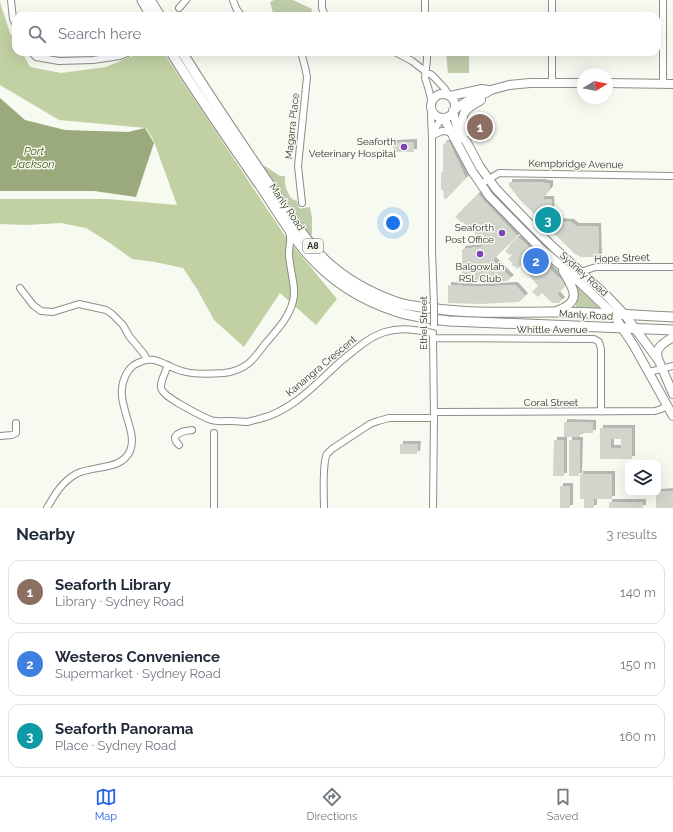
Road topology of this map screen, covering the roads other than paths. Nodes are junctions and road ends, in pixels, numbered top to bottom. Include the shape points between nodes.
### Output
1 (11, 0) edge
2 (142, 0) edge
3 (150, 0) edge
4 (186, 0) edge
5 (233, 0) edge
6 (322, 0) edge
7 (425, 0) edge
8 (552, 0) edge
9 (663, 0) edge
10 (179, 8) dead end
11 (13, 12) edge
12 (149, 12) edge
13 (158, 12) edge
14 (239, 12) edge
15 (324, 12) edge
16 (425, 12) edge
17 (552, 12) edge
18 (35, 56) edge
19 (120, 56) edge
20 (174, 56) edge
21 (185, 56) edge
22 (302, 56) edge
23 (403, 56) edge
24 (427, 56) edge
25 (552, 56) edge
26 (426, 72) junction
27 (552, 83) junction
28 (577, 83) edge
29 (613, 83) edge
30 (663, 84) junction
31 (673, 84) edge
32 (489, 91) junction
33 (449, 96) junction
34 (432, 106) junction
35 (454, 110) junction
36 (443, 118) junction
37 (451, 132) junction
38 (433, 136) junction
39 (466, 142) junction
40 (673, 176) edge
41 (489, 179) junction
42 (481, 184) junction
43 (302, 203) dead end
44 (289, 229) junction
45 (299, 251) junction
46 (289, 256) junction
47 (559, 264) junction
48 (673, 267) edge
49 (580, 271) junction
50 (572, 275) junction
51 (20, 288) dead end
52 (552, 312) junction
53 (613, 314) junction
54 (625, 315) junction
55 (673, 317) edge
56 (623, 328) junction
57 (636, 329) junction
58 (673, 330) edge
59 (433, 336) junction
60 (673, 337) edge
61 (147, 360) junction
62 (660, 364) junction
63 (168, 365) junction
64 (673, 366) edge
65 (649, 372) junction
66 (673, 394) edge
67 (668, 406) junction
68 (601, 412) junction
69 (434, 415) junction
70 (673, 416) edge
71 (16, 423) dead end
72 (192, 430) dead end
73 (214, 433) dead end
74 (0, 436) edge
75 (179, 445) dead end
76 (47, 508) edge
77 (214, 508) edge
78 (324, 508) edge
79 (433, 508) edge

1 - 11 street
2 - 12 highway
3 - 13 highway
4 - 10 street
5 - 14 street
6 - 15 street
7 - 16 street
8 - 17 street
9 - 30 street
18 - 19 street via 59,60 93,60
20 - 44 highway, Manly Road / A8
21 - 52 highway, Manly Road / A8 via 298,228 325,260 345,276 378,295 419,307 460,312
22 - 43 street, Magarra Place via 307,76 298,166
23 - 26 street
24 - 26 street
25 - 27 street
26 - 33 street via 432,75
26 - 34 street via 425,78
27 - 28 main road
27 - 32 main road via 514,84
29 - 30 main road
30 - 31 main road
32 - 33 main road via 482,89
32 - 35 main road
32 - 39 main road via 484,98 464,112 462,123
33 - 34 main road via 440,95 435,98
33 - 35 main road via 454,102
34 - 36 main road via 436,115
34 - 38 street, Ethel Street via 430,116
35 - 36 main road
35 - 39 main road, Sydney Road via 456,123
36 - 37 main road, Sydney Road
36 - 38 street, Ethel Street
37 - 38 street via 442,131
37 - 42 main road, Sydney Road
38 - 59 street, Ethel Street, bridge
39 - 41 main road, Sydney Road
40 - 41 street, Kempbridge Avenue via 500,174
41 - 42 street, Kempbridge Avenue
41 - 49 main road, Sydney Road via 525,219
42 - 47 main road, Sydney Road via 489,196
44 - 45 highway, Manly Road / A8
44 - 46 street
45 - 46 street
45 - 56 highway, Manly Road / A8 via 354,294 398,312 449,321
46 - 63 street via 294,296 291,307 285,319 249,363 224,373 205,374 182,371
47 - 50 main road, Sydney Road
47 - 52 main road via 572,286 574,296 568,306
48 - 49 street, Hope Street via 596,267
49 - 50 street, Hope Street
49 - 54 main road, Sydney Road
50 - 53 main road, Sydney Road
51 - 61 street via 41,311 53,312 79,304 106,310 123,325
52 - 53 highway, Manly Road / A8
53 - 54 highway, Manly Road / A8
53 - 56 main road, Sydney Road
54 - 55 highway, A8
54 - 57 main road, Sydney Road
56 - 57 highway, A8
56 - 65 main road, Sydney Road
57 - 58 highway, A8
57 - 62 main road, Sydney Road
59 - 63 street, Kanangra Crescent via 401,329 385,332 353,351 298,400 270,416 247,422 212,420 164,394 160,385
59 - 68 street, Whittle Avenue via 594,339 599,342 601,349
59 - 69 street, Ethel Street
60 - 62 main road via 657,350
61 - 63 street via 154,359
61 - 76 street via 139,362 128,371 122,388 132,438 127,456 116,464 86,470 72,477 54,494
62 - 64 street
62 - 65 street
62 - 66 main road, Sydney Road
65 - 67 main road, Sydney Road
67 - 68 street, Coral Street via 655,411
67 - 70 main road, Sydney Road
68 - 69 street, Coral Street
69 - 78 street, Coral Street via 378,421 332,449 326,459
69 - 79 street, Ethel Street
71 - 74 street via 16,433
72 - 75 street via 176,435 175,439
73 - 77 street

